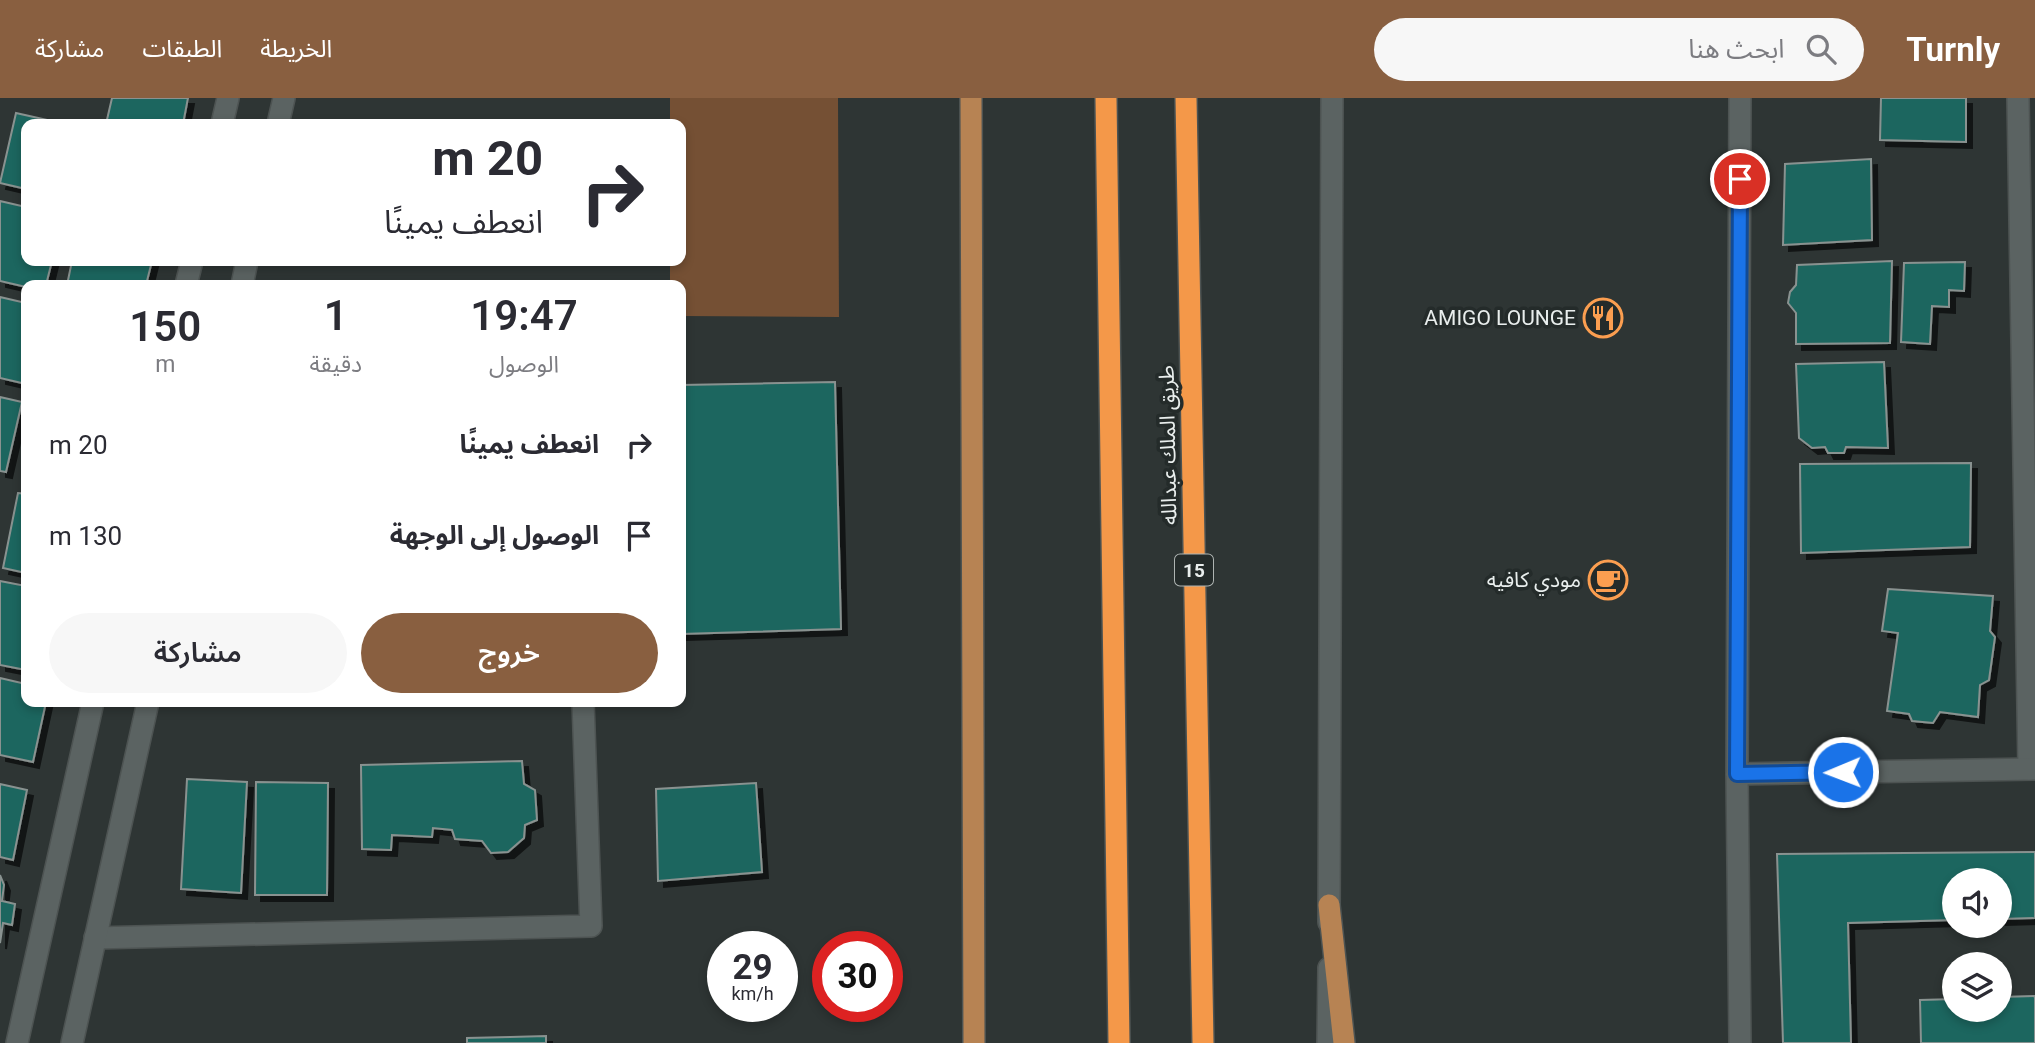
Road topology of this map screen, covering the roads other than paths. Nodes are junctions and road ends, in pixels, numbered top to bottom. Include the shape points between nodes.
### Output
1 (228, 98) edge
2 (284, 98) edge
3 (971, 98) edge
4 (1106, 98) edge
5 (1186, 98) edge
6 (1332, 98) edge
7 (1740, 98) edge
8 (2018, 98) edge
9 (223, 119) edge
10 (279, 119) edge
11 (92, 707) edge
12 (147, 707) edge
13 (583, 707) edge
14 (2032, 769) edge
15 (1737, 774) junction
16 (1329, 905) junction
17 (95, 939) junction
18 (17, 1043) edge
19 (72, 1043) edge
20 (974, 1043) edge
21 (1119, 1043) edge
22 (1203, 1043) edge
23 (1328, 1043) edge
24 (1345, 1043) edge
25 (1740, 1043) edge

1 - 9 street
2 - 10 street
3 - 20 main road
4 - 21 highway
5 - 22 highway, طريق الملك عبدالله / 15
6 - 16 street
7 - 15 street
8 - 14 street
11 - 18 street
12 - 17 street
13 - 17 street via 591,926
14 - 15 street
15 - 25 street
16 - 23 street
16 - 24 main road
17 - 19 street

